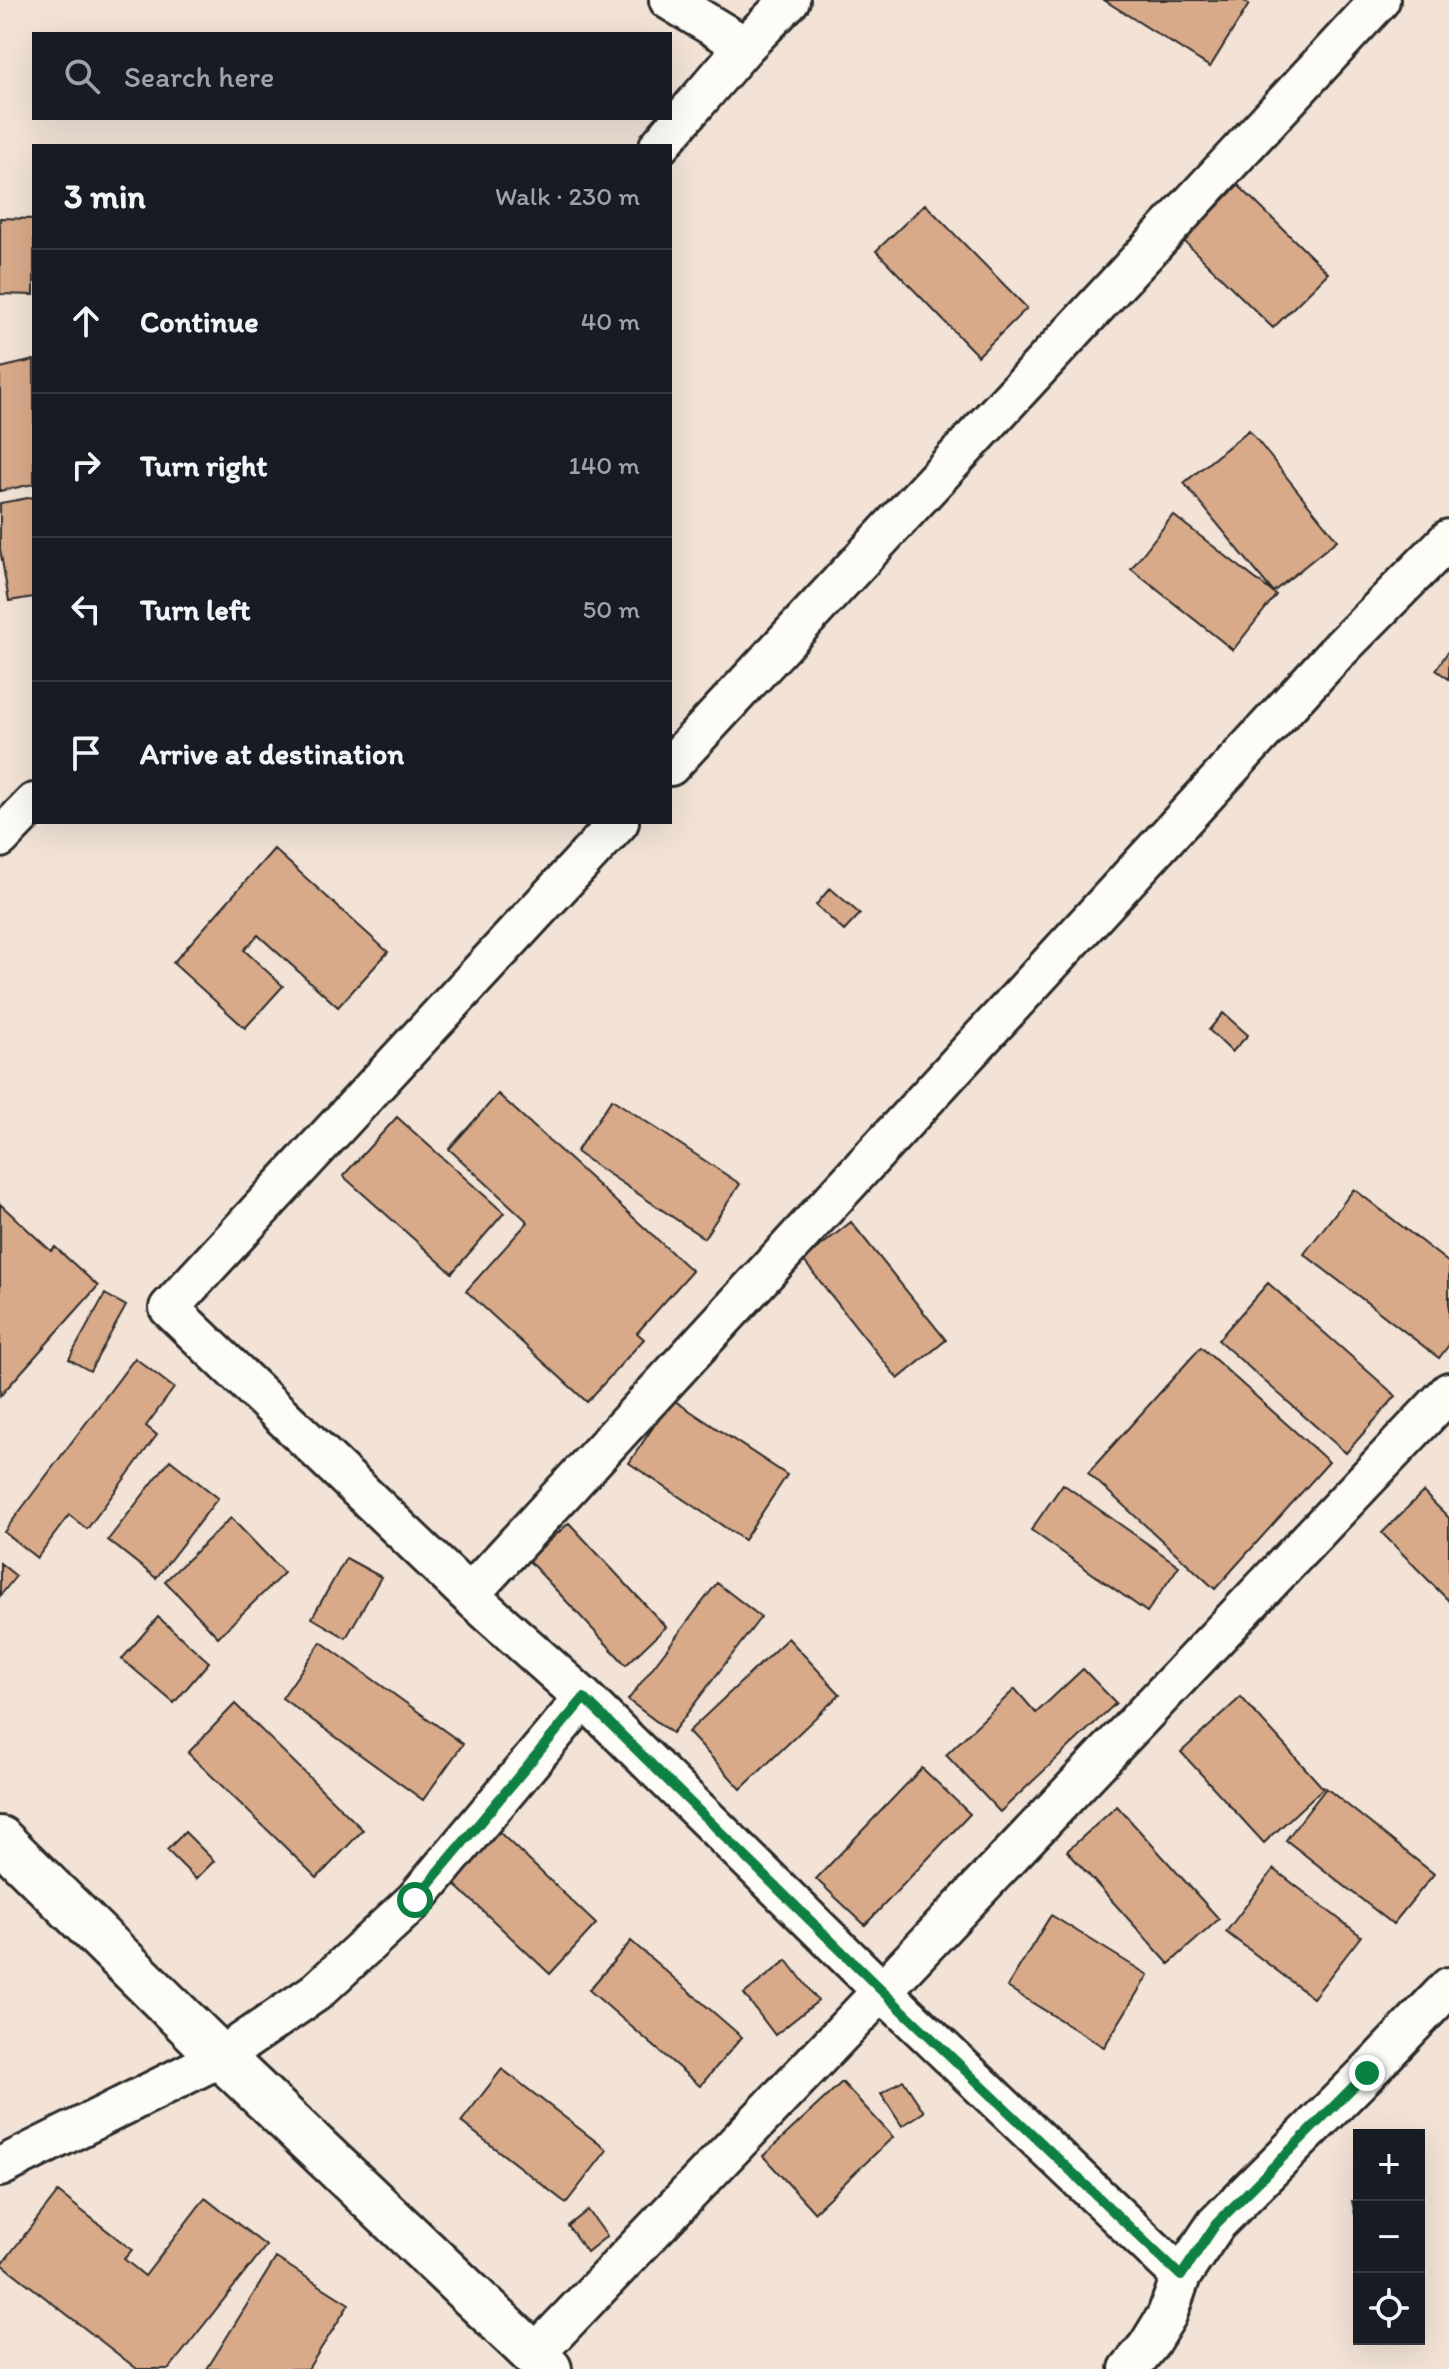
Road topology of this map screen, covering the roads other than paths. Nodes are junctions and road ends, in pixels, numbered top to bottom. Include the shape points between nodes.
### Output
1 (669, 0) edge
2 (790, 0) edge
3 (1380, 0) edge
4 (745, 46) junction
5 (661, 144) edge
6 (1449, 539) edge
7 (672, 764) edge
8 (32, 805) edge
9 (617, 824) edge
10 (0, 838) edge
11 (1449, 1392) edge
12 (469, 1595) junction
13 (584, 1698) junction
14 (0, 1839) edge
15 (1449, 1987) edge
16 (882, 1991) junction
17 (221, 2057) junction
18 (0, 2167) edge
19 (1181, 2276) junction
20 (542, 2362) edge
21 (1129, 2369) edge

1 - 4 street
2 - 4 street
3 - 7 street
4 - 5 street
6 - 12 street via 1336,653
8 - 10 street
9 - 12 street via 169,1308
11 - 16 street
12 - 13 street
13 - 16 street
13 - 17 street via 415,1900 316,1992
14 - 17 main road
15 - 19 street via 1216,2224
16 - 19 street
16 - 20 street
17 - 18 street
17 - 20 main road
19 - 21 street via 1167,2315

